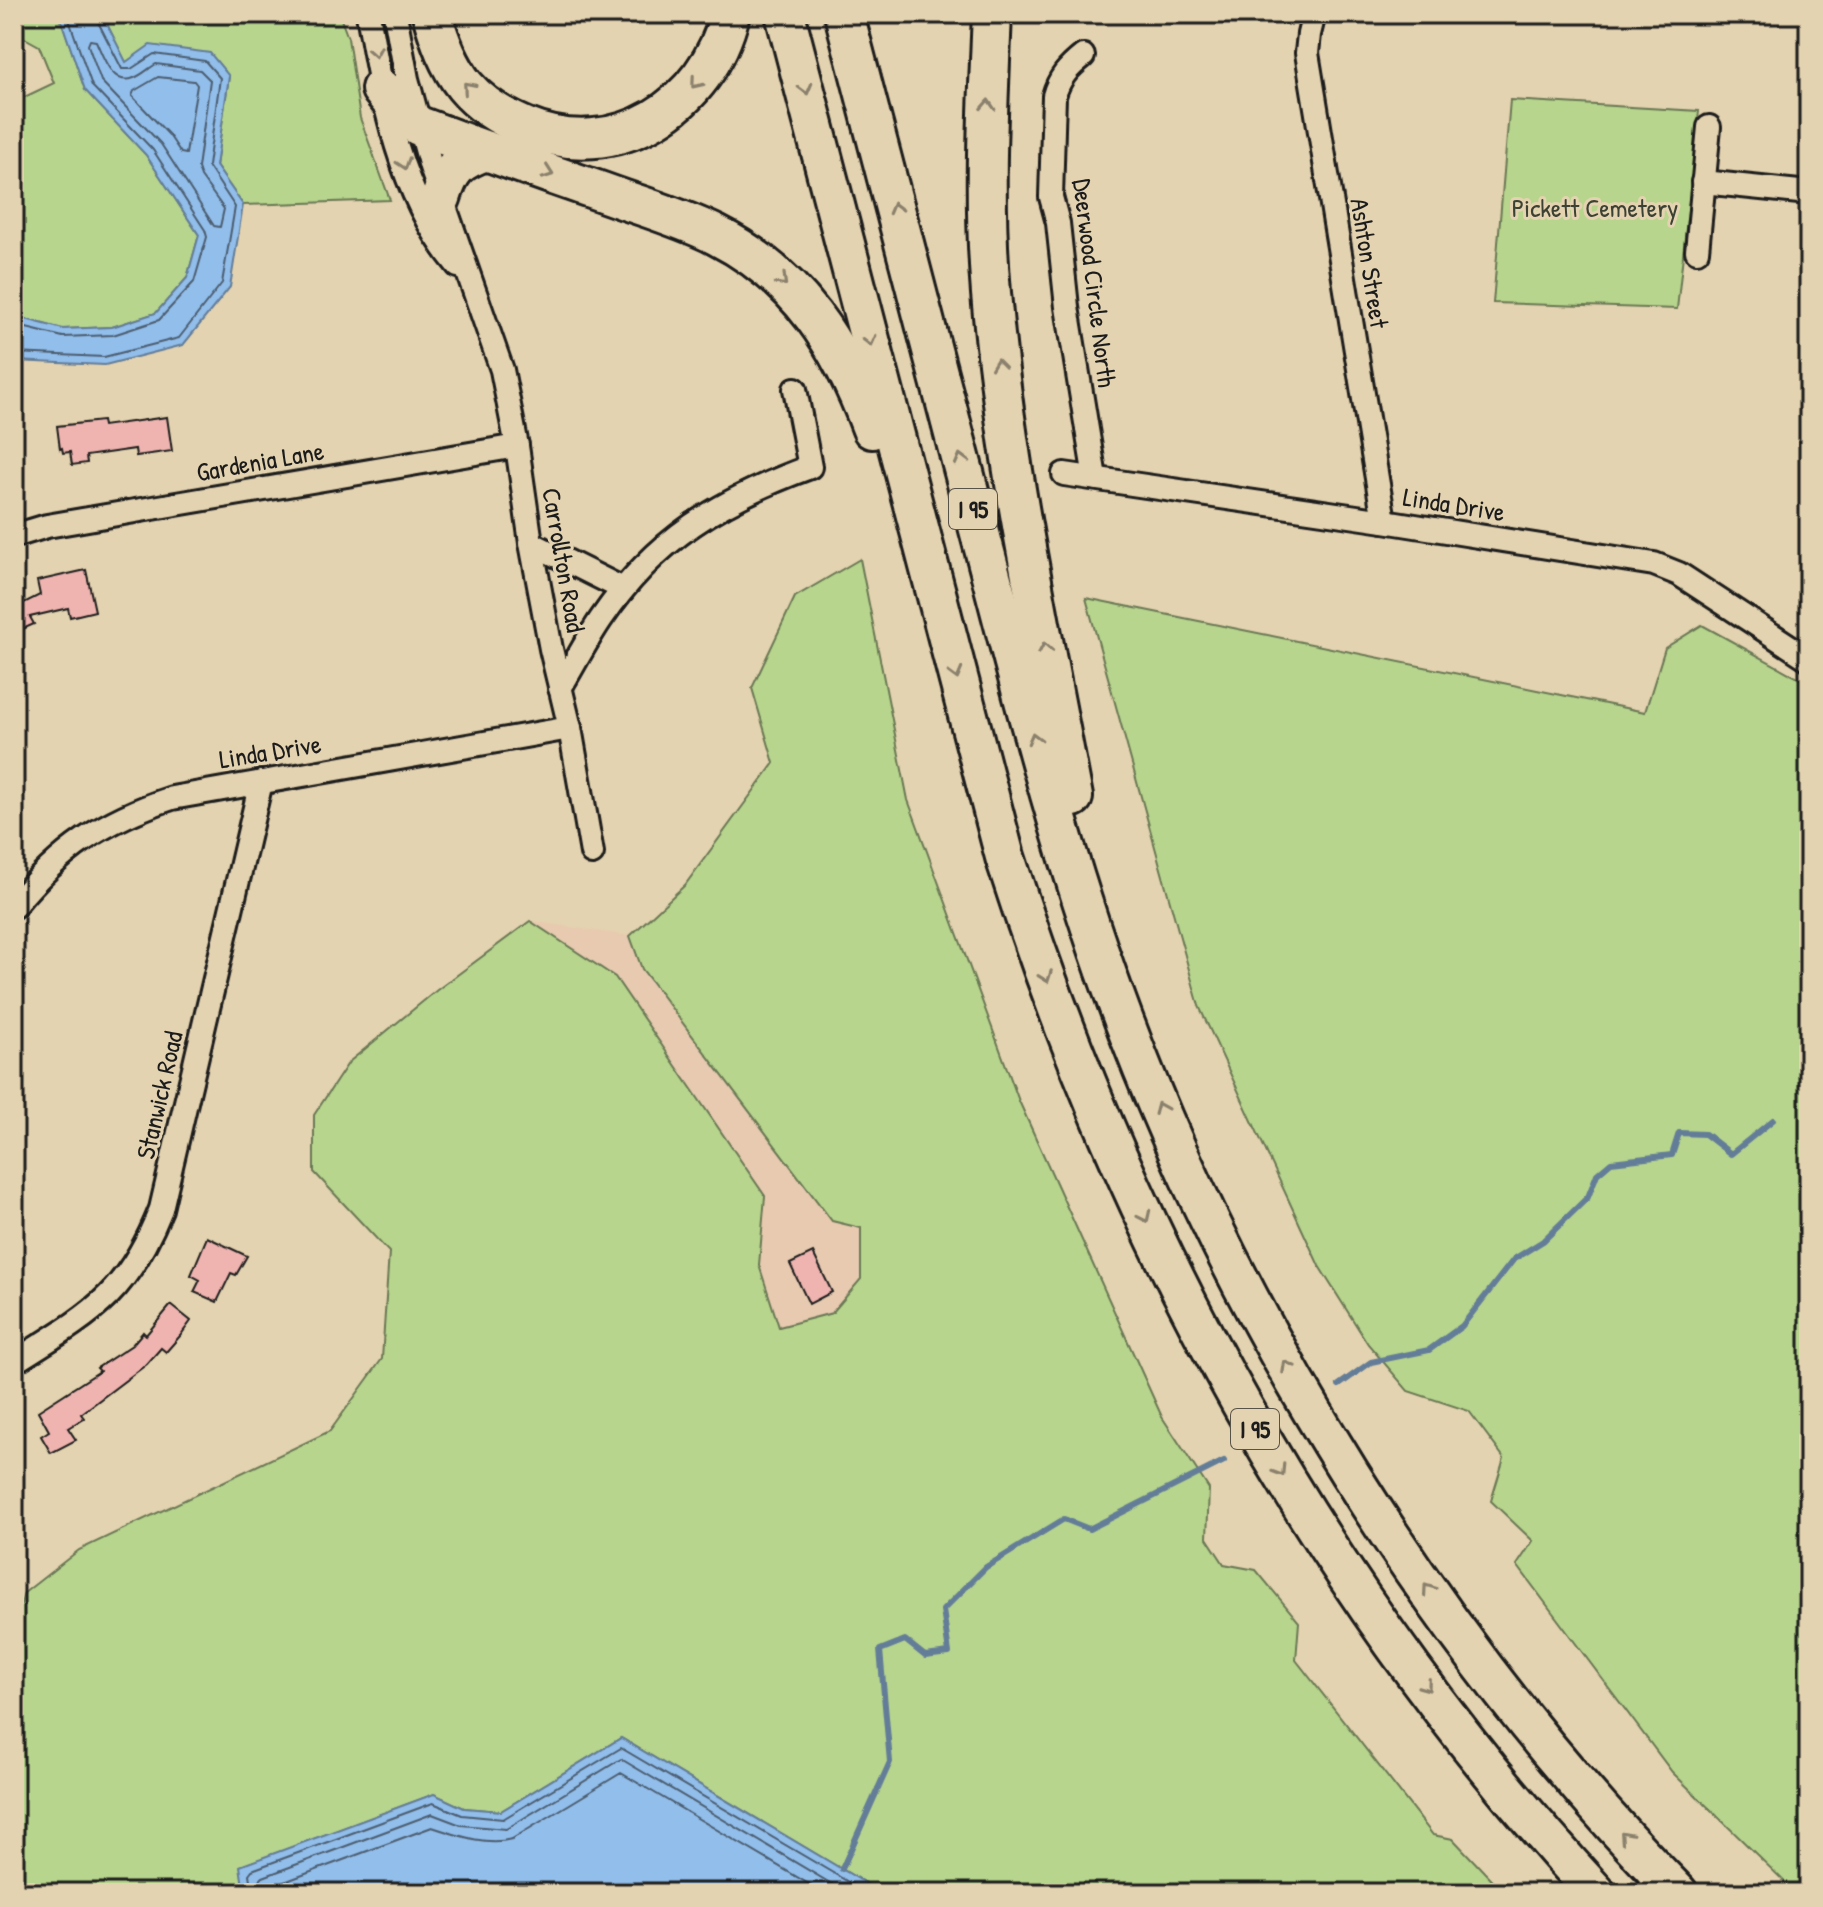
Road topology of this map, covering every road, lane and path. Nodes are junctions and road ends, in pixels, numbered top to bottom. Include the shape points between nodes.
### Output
1 (368, 14) edge
2 (395, 14) edge
3 (432, 14) edge
4 (730, 14) edge
5 (785, 14) edge
6 (844, 14) edge
7 (992, 14) edge
8 (1314, 14) edge
9 (1083, 56) dead end
10 (381, 89) junction
11 (419, 126) junction
12 (1709, 127) dead end
13 (486, 151) junction
14 (1703, 182) junction
15 (1809, 193) edge
16 (441, 198) junction
17 (1697, 251) dead end
18 (469, 279) junction
19 (795, 389) dead end
20 (517, 446) junction
21 (1064, 474) dead end
22 (1095, 478) junction
23 (1384, 521) junction
24 (14, 536) edge
25 (531, 543) junction
26 (623, 589) junction
27 (941, 615) junction
28 (1809, 659) edge
29 (560, 688) junction
30 (570, 728) junction
31 (261, 782) junction
32 (592, 853) dead end
33 (14, 906) edge
34 (1116, 999) junction
35 (14, 1362) edge
36 (1596, 1893) edge
37 (1678, 1893) edge

1 -> 10 street, Carrollton Road
2 - 11 street, Carrollton Road
4 -> 3 highway via 716,55 679,102 629,130 570,138 535,131 486,105 465,86
5 -> 27 highway, I 95
34 -> 6 highway, I 95 via 1045,781
34 -> 7 highway via 1071,788 1005,419 988,240
8 - 23 street, Ashton Street via 1307,53
9 - 22 street, Deerwood Circle North via 1063,75 1054,96 1051,197
10 - 11 highway
10 -> 18 street, Carrollton Road via 424,214
11 - 13 highway
11 - 16 street, Carrollton Road
12 - 14 street
13 - 16 highway via 454,168
13 -> 27 highway via 715,235 753,257 794,293 831,338 858,392
14 - 15 street
14 - 17 street
16 - 18 street, Carrollton Road
18 - 20 street, Carrollton Road via 502,370
19 - 26 street via 810,467 707,513
20 - 24 street, Gardenia Lane via 63,523
20 - 25 street, Carrollton Road
21 - 22 street, Linda Drive
22 - 23 street, Linda Drive
23 - 28 street, Linda Drive via 1654,564 1679,574
25 - 26 street
25 - 29 street, Carrollton Road
26 - 29 street
27 -> 36 highway, I 95 via 1027,926 1101,1120 1201,1334 1274,1463 1354,1588 1486,1766
29 - 30 street, Carrollton Road
30 - 31 street, Linda Drive
30 - 32 street, Carrollton Road
31 - 33 street, Linda Drive via 172,798 111,821 50,865
31 - 35 street, Stanwick Road via 161,1209 149,1240 116,1290 91,1314
37 -> 34 highway, I 95 via 1515,1706 1342,1461 1234,1267 1172,1137

